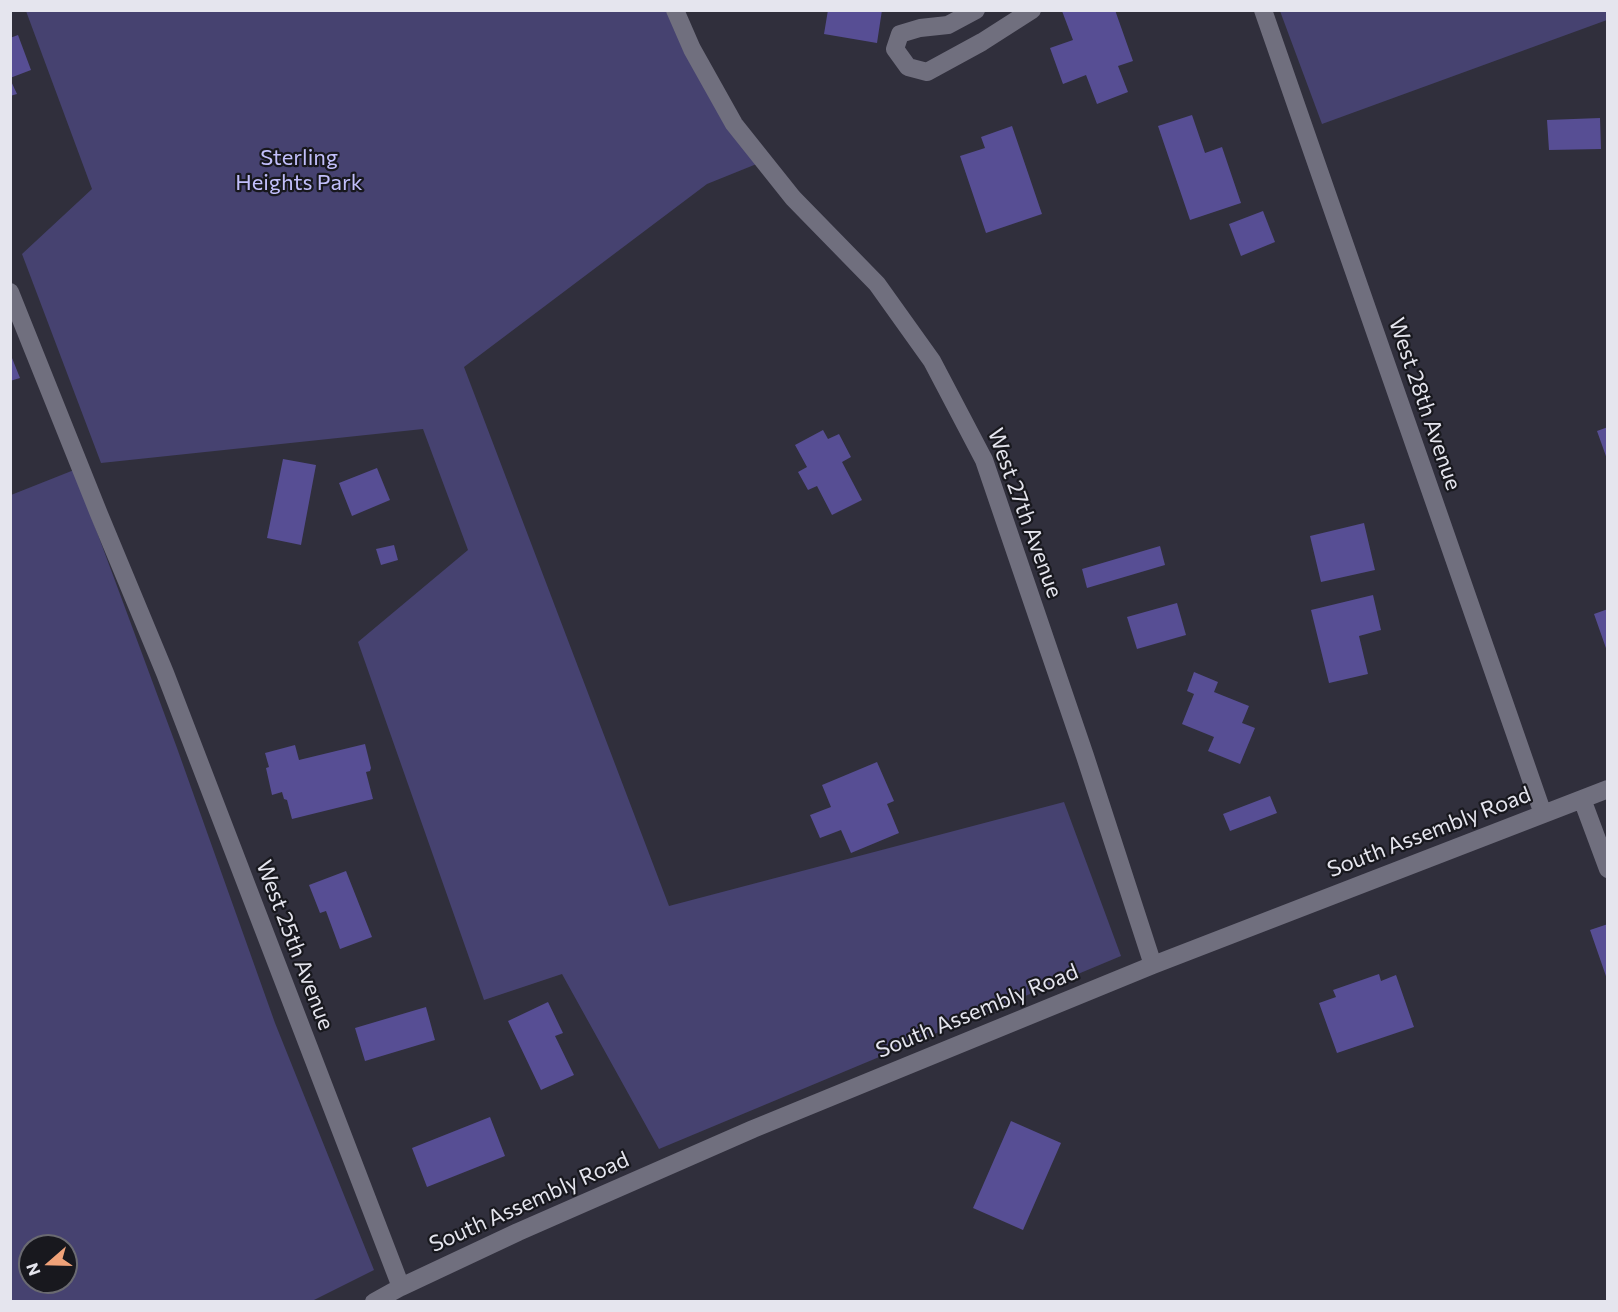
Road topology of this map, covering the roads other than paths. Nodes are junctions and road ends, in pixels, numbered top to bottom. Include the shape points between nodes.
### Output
1 (675, 10) edge
2 (976, 10) edge
3 (1032, 10) edge
4 (1263, 10) edge
5 (10, 292) edge
6 (1608, 789) edge
7 (1582, 799) junction
8 (1543, 814) junction
9 (1608, 869) edge
10 (1152, 965) junction
11 (401, 1287) junction
12 (374, 1302) edge

1 - 10 street, West 27th Avenue via 692,50 734,124 793,198 877,284 932,361 984,460
2 - 3 street via 948,25 920,27 900,34 895,50 908,67 927,72
4 - 8 street, West 28th Avenue
5 - 11 street, West 25th Avenue via 165,673
6 - 7 street, South Assembly Road
7 - 8 street, South Assembly Road
7 - 9 street
8 - 10 street, South Assembly Road
10 - 11 street, South Assembly Road via 753,1129
11 - 12 street, South Assembly Road

